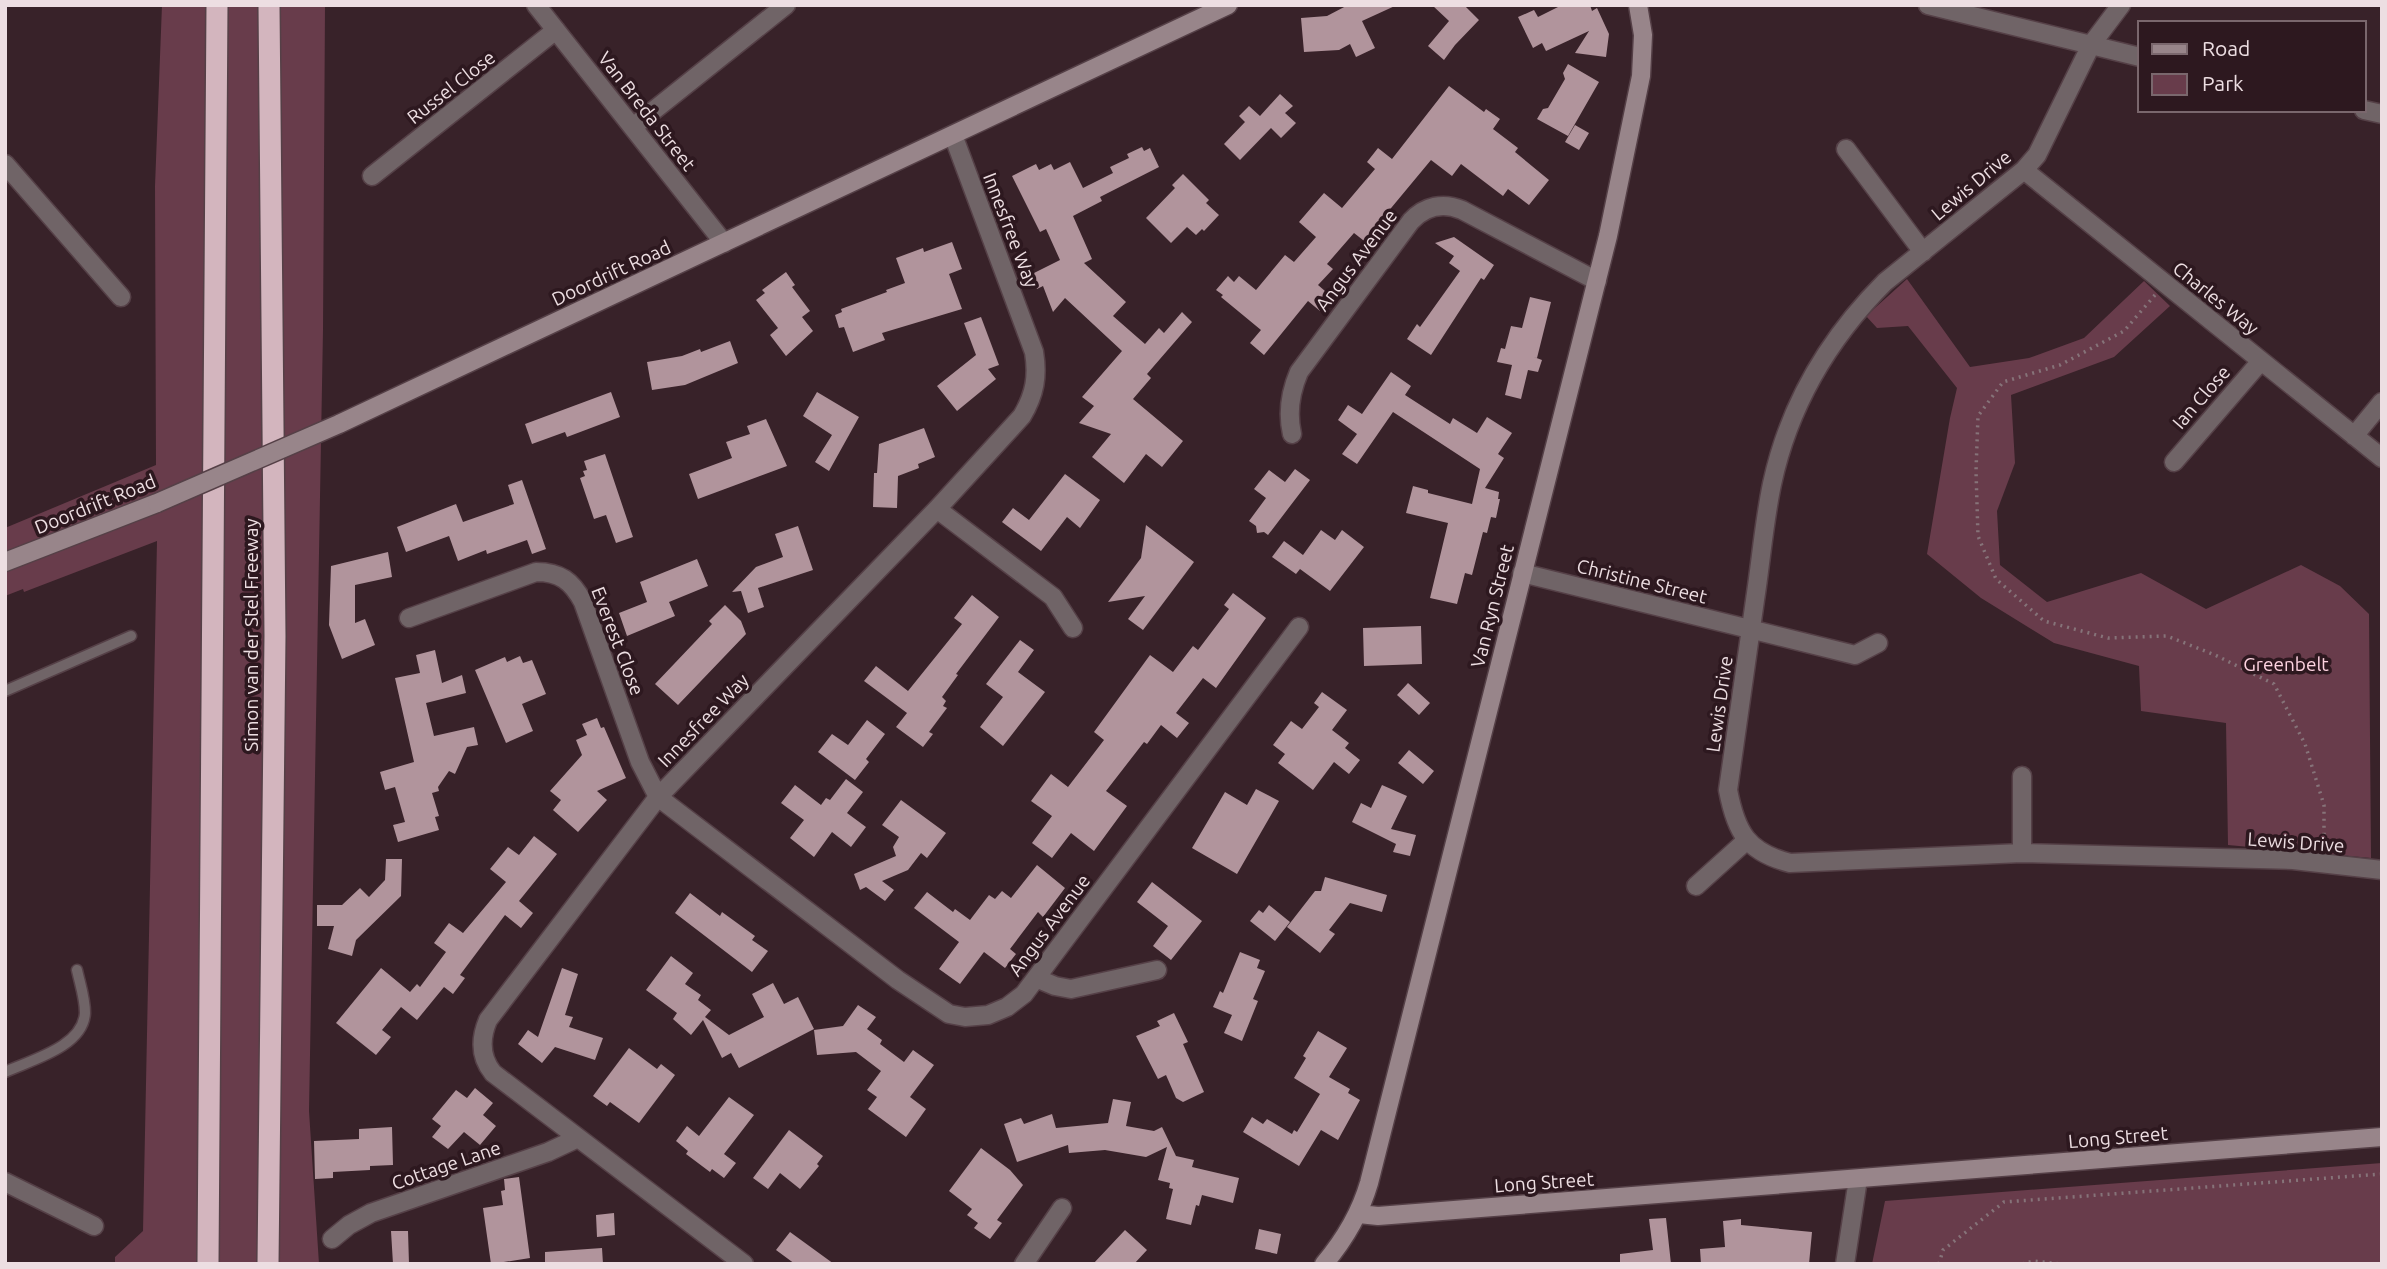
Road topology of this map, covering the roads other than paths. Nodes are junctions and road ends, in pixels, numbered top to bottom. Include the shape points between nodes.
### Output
1 (217, 5) edge
2 (269, 5) edge
3 (536, 5) edge
4 (786, 5) edge
5 (1228, 5) edge
6 (1638, 5) edge
7 (1928, 5) edge
8 (2121, 5) edge
9 (556, 30) junction
10 (2091, 45) junction
11 (2138, 57) edge
12 (633, 127) junction
13 (953, 135) junction
14 (1846, 149) dead end
15 (5, 164) edge
16 (2024, 170) junction
17 (372, 176) dead end
18 (724, 243) junction
19 (1923, 252) junction
20 (1597, 281) junction
21 (121, 297) dead end
22 (2261, 361) junction
23 (2382, 402) edge
24 (1292, 434) dead end
25 (2354, 436) junction
26 (2382, 458) edge
27 (2174, 462) dead end
28 (937, 509) junction
29 (5, 562) edge
30 (1522, 572) junction
31 (409, 618) dead end
32 (1299, 627) dead end
33 (1073, 628) dead end
34 (1751, 629) junction
35 (131, 636) dead end
36 (1878, 643) dead end
37 (5, 691) edge
38 (2022, 776) dead end
39 (658, 797) junction
40 (1747, 840) junction
41 (2022, 853) junction
42 (2382, 870) edge
43 (1696, 886) dead end
44 (77, 970) dead end
45 (1157, 970) dead end
46 (1036, 978) junction
47 (5, 1072) edge
48 (208, 1134) junction
49 (2382, 1137) edge
50 (269, 1138) junction
51 (578, 1138) junction
52 (1858, 1179) junction
53 (5, 1182) edge
54 (1062, 1208) dead end
55 (1359, 1214) junction
56 (94, 1226) dead end
57 (332, 1239) dead end
58 (197, 1264) edge
59 (208, 1264) edge
60 (268, 1264) edge
61 (274, 1264) edge
62 (744, 1264) edge
63 (1024, 1264) edge
64 (1324, 1264) edge
65 (1845, 1264) edge

1 - 48 highway, Simon van der Stel Freeway
2 - 50 highway, Simon van der Stel Freeway via 275,650
3 - 9 street, Van Breda Street
4 - 12 street
5 - 13 street, Doordrift Road
6 - 20 street, Van Ryn Street via 1643,35 1641,76
7 - 10 street
8 - 10 street, Lewis Drive
9 - 12 street, Van Breda Street
9 - 17 street, Russel Close
10 - 11 street
10 - 16 street, Lewis Drive via 2043,144
12 - 18 street, Van Breda Street
13 - 18 street, Doordrift Road
13 - 28 street, Innesfree Way via 1028,333 1037,370 1023,416
14 - 19 street
15 - 21 street
16 - 19 street, Lewis Drive
16 - 22 street, Charles Way
18 - 29 street, Doordrift Road, bridge via 339,424 157,503
19 - 34 street, Lewis Drive via 1885,282 1849,321 1818,365 1794,412 1772,486
20 - 24 street, Angus Avenue via 1462,210 1446,205 1422,211 1299,373 1290,397
20 - 30 street, Van Ryn Street
22 - 25 street, Charles Way
22 - 27 street, Ian Close
23 - 25 street
25 - 26 street, Charles Way
28 - 33 street via 1053,597
28 - 39 street, Innesfree Way
30 - 34 street, Christine Street
30 - 55 street, Van Ryn Street
31 - 39 street, Everest Close via 536,572 566,578 583,602 640,762
32 - 46 street, Angus Avenue
34 - 36 street, Christine Street via 1855,655
34 - 40 street, Lewis Drive via 1728,790 1732,812
35 - 37 lane
38 - 41 street
39 - 46 street, Angus Avenue via 949,1014 988,1015 1024,994
39 - 51 street, Innesfree Way via 488,1020 483,1035 485,1060 493,1073
40 - 41 street, Lewis Drive via 1772,858 1790,863
40 - 43 street
41 - 42 street, Lewis Drive via 2323,862
44 - 47 lane via 85,1015 74,1036
45 - 46 street via 1071,989
48 - 58 highway
48 - 59 highway, Simon van der Stel Freeway
49 - 52 street, Long Street
50 - 60 highway, Simon van der Stel Freeway
50 - 61 highway
51 - 57 street, Cottage Lane via 548,1153 371,1213
51 - 62 street, Innesfree Way
52 - 55 street, Long Street
52 - 65 street
53 - 56 street
54 - 63 street
55 - 64 street, Van Ryn Street

